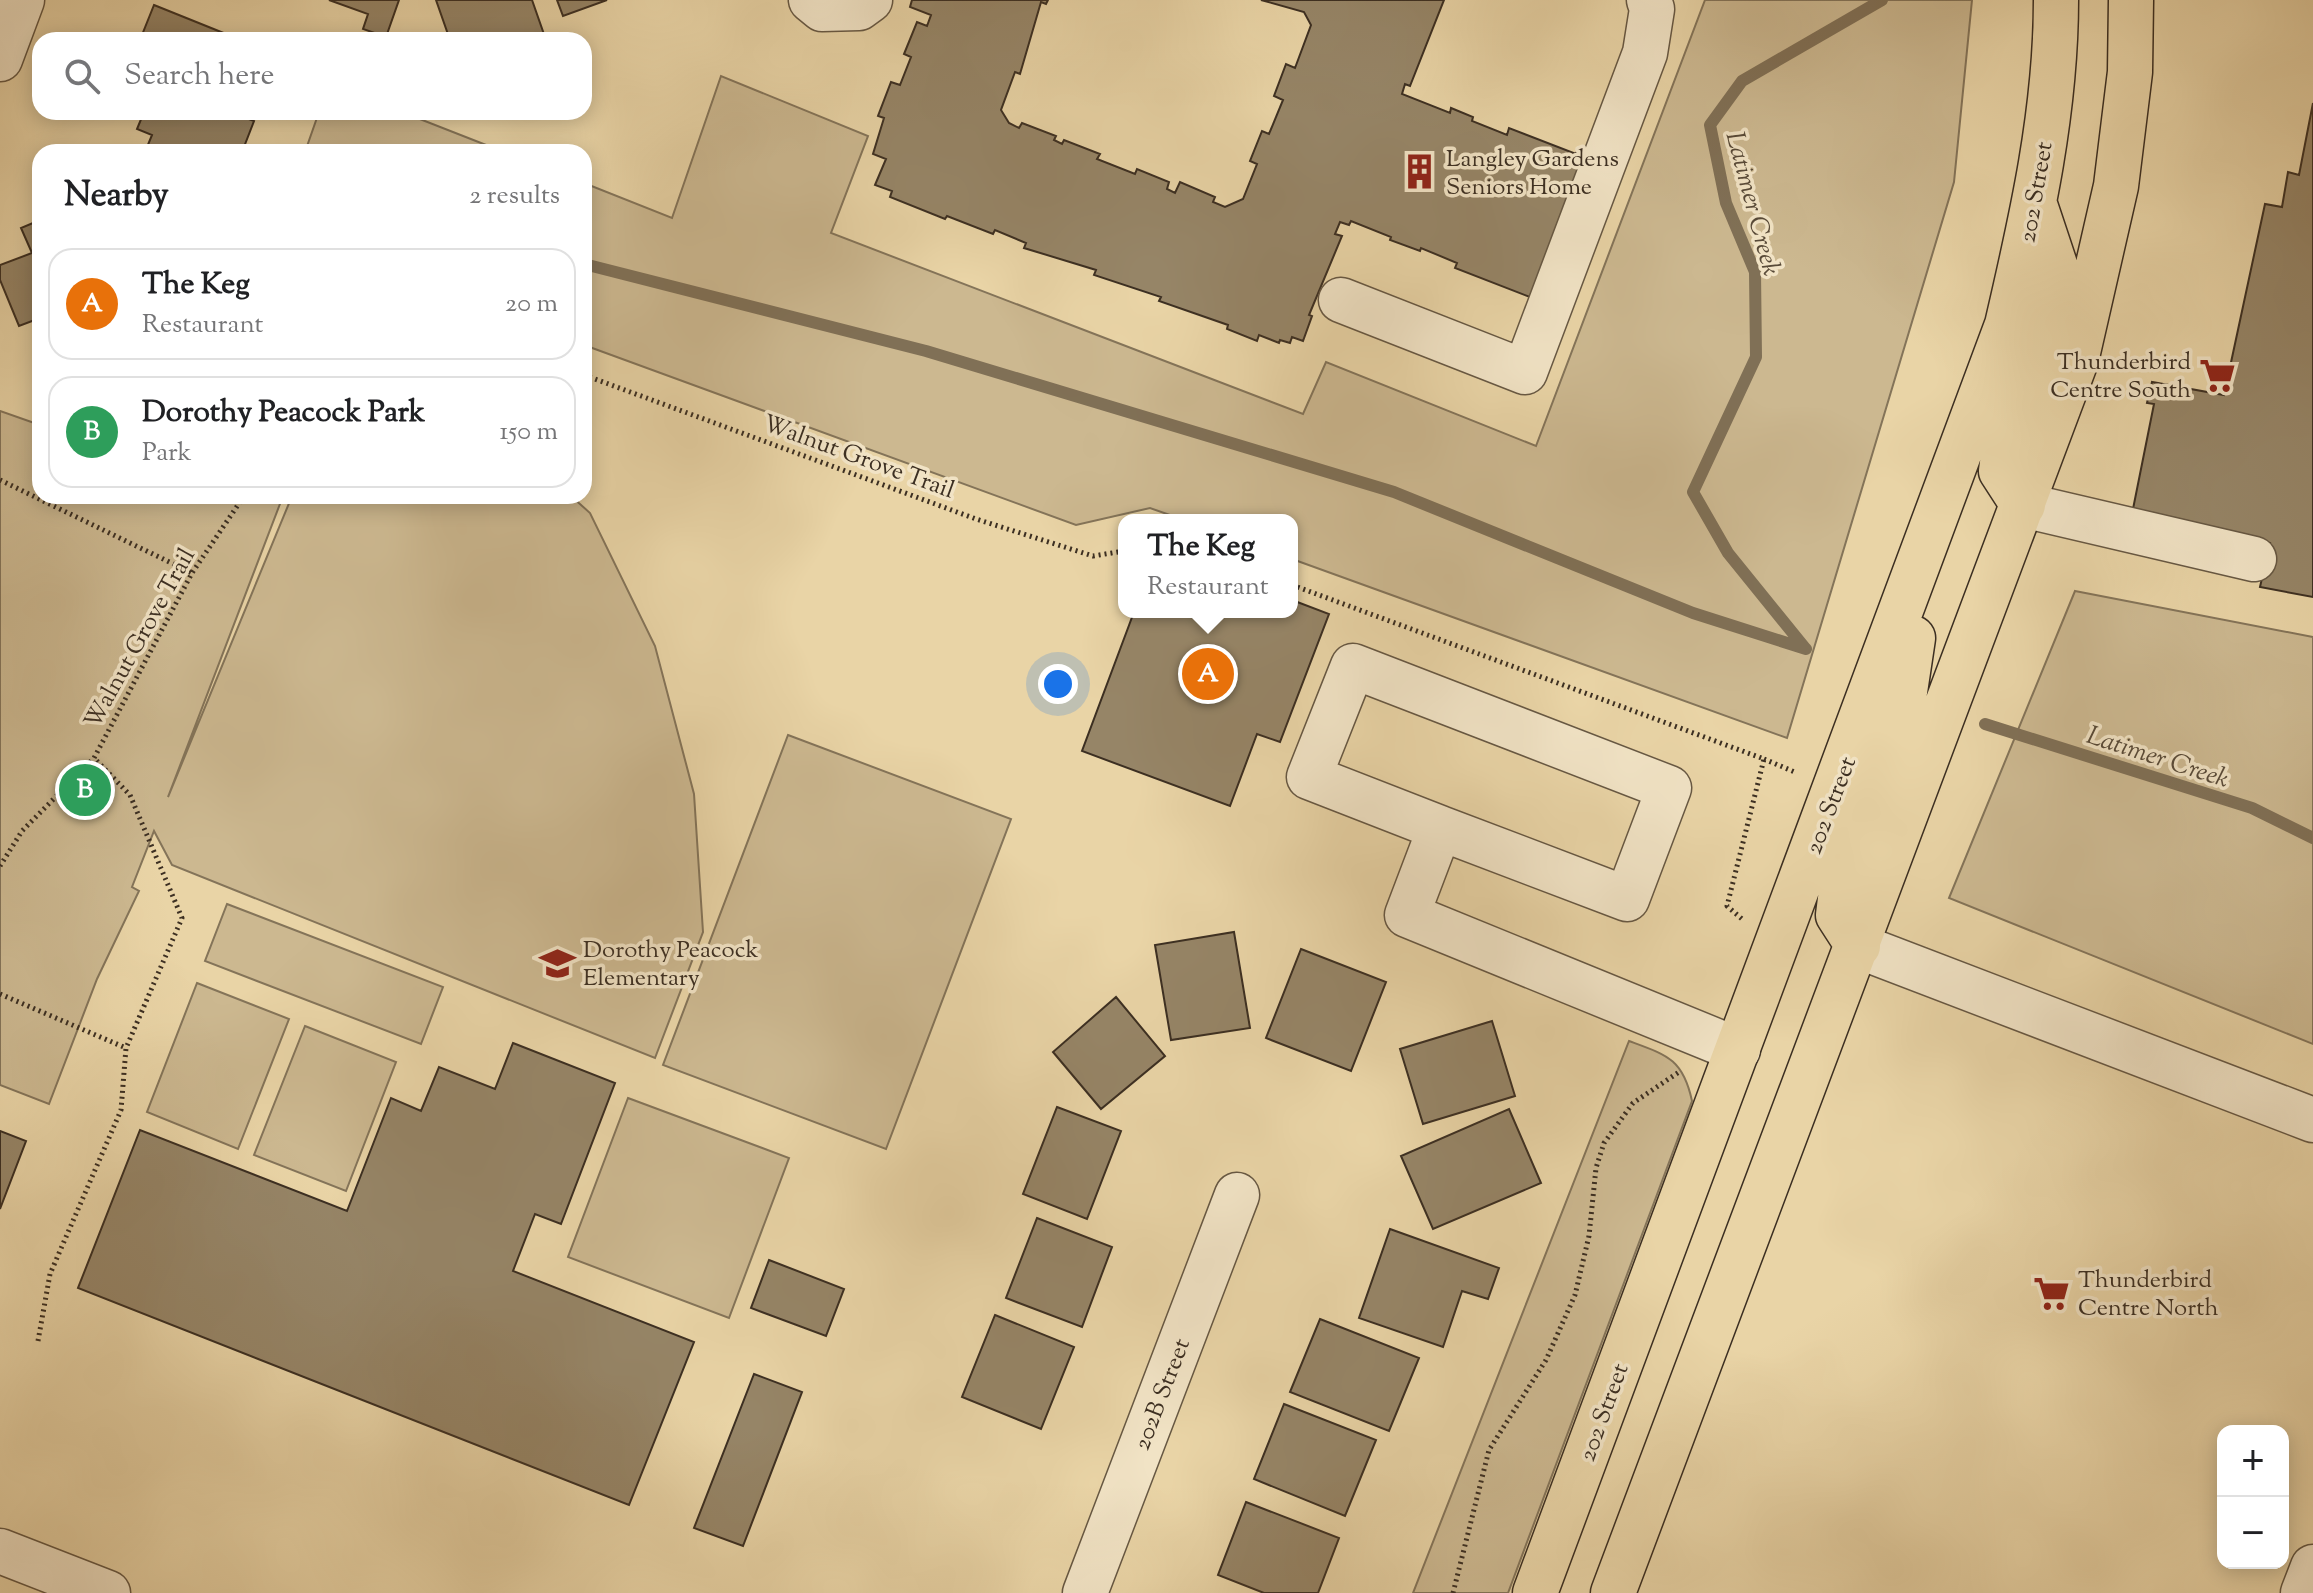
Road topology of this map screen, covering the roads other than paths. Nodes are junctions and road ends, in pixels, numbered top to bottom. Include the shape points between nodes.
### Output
1 (22, 0) edge
2 (811, 0) edge
3 (870, 0) edge
4 (1649, 0) edge
5 (2056, 0) edge
6 (2131, 0) edge
7 (0, 59) edge
8 (2035, 205) junction
9 (1341, 300) dead end
10 (2023, 505) junction
11 (1924, 556) junction
12 (2254, 559) dead end
13 (1440, 828) junction
14 (1858, 946) junction
15 (1738, 1050) junction
16 (2313, 1120) edge
17 (1237, 1195) dead end
18 (0, 1551) edge
19 (2313, 1567) edge
20 (108, 1593) edge
21 (1085, 1593) edge
22 (1535, 1593) edge
23 (1613, 1593) edge
24 (2303, 1593) edge

1 - 7 street
2 - 3 street via 822,9 859,8
4 - 9 street via 1645,53 1525,372
5 - 8 main road, 202 Street
6 - 10 main road via 2130,72 2116,186 2076,361
8 - 10 main road via 2055,265 2041,338 2005,440 2001,471
8 - 11 main road, 202 Street via 2007,325
10 - 12 street
10 - 14 main road
11 - 14 main road via 1903,705 1842,883 1838,915
11 - 15 main road, 202 Street
13 - 13 street via 1627,899 1669,788 1353,666 1309,777
13 - 15 street via 1407,915
14 - 16 street
14 - 23 main road
15 - 22 main road, 202 Street
17 - 21 street, 202B Street
18 - 20 street
19 - 24 street

